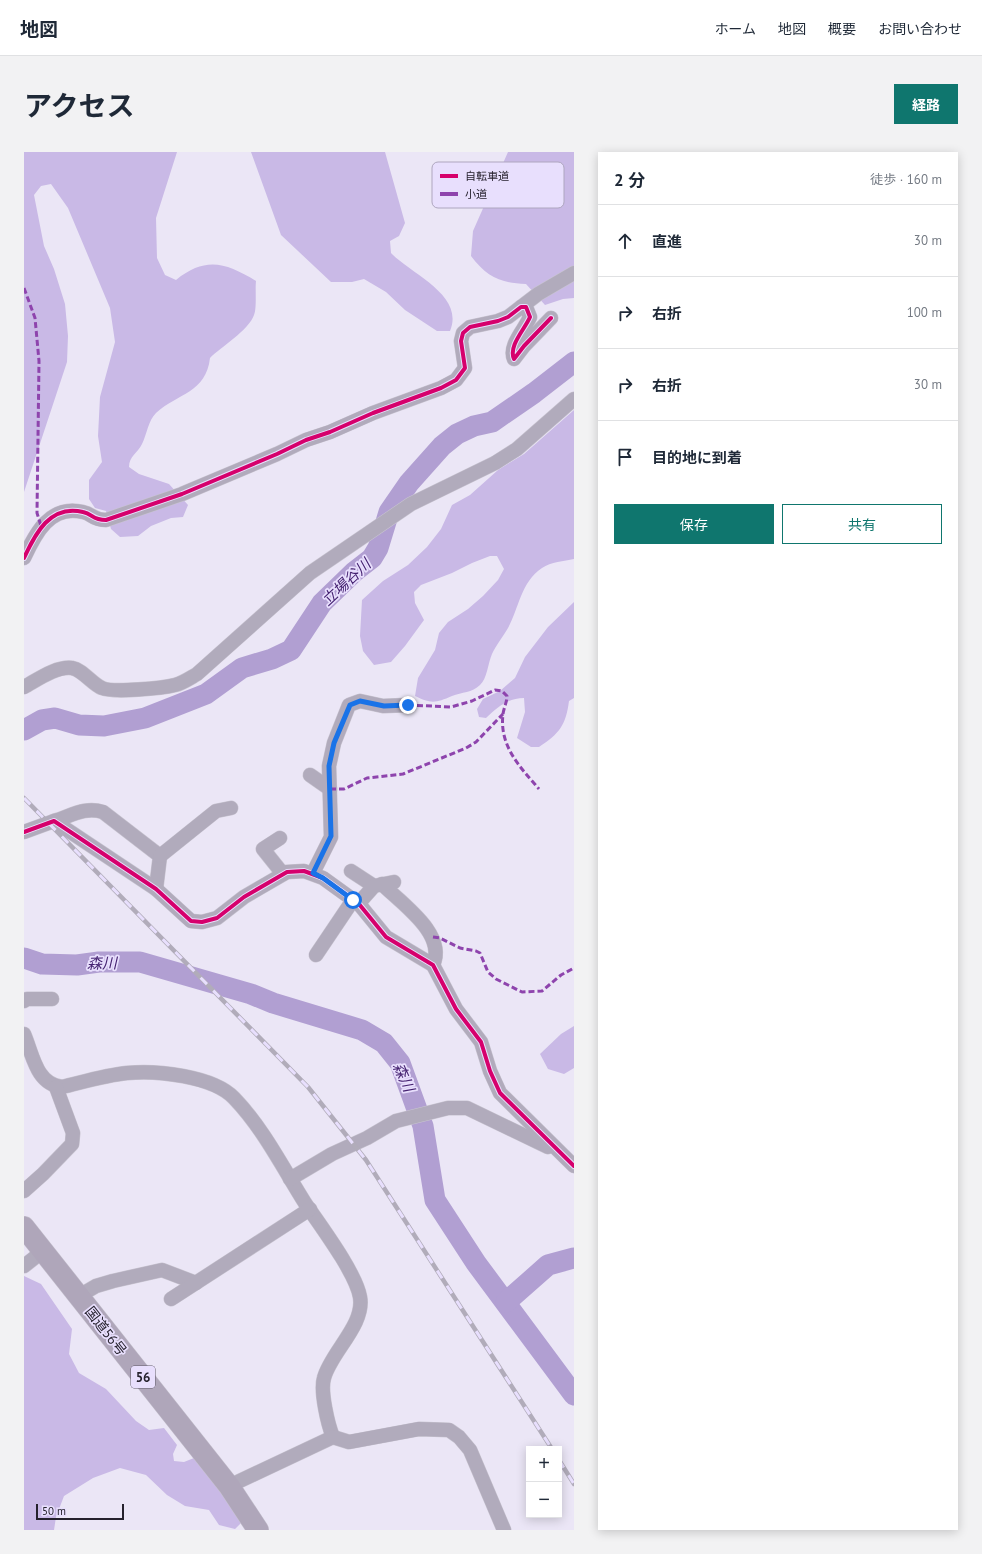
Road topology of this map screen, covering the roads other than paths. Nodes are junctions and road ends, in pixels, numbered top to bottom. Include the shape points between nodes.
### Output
1 (574, 273) edge
2 (521, 307) junction
3 (551, 318) dead end
4 (574, 399) edge
5 (24, 558) edge
6 (24, 687) edge
7 (408, 705) dead end
8 (310, 775) dead end
9 (330, 789) junction
10 (231, 808) dead end
11 (54, 821) junction
12 (24, 832) edge
13 (280, 838) dead end
14 (160, 856) junction
15 (351, 871) dead end
16 (313, 873) junction
17 (283, 874) junction
18 (383, 884) junction
19 (156, 889) junction
20 (355, 902) junction
21 (316, 955) dead end
22 (433, 966) junction
23 (52, 999) dead end
24 (24, 1001) edge
25 (24, 1034) edge
26 (56, 1087) junction
27 (557, 1151) junction
28 (574, 1159) edge
29 (574, 1166) edge
30 (290, 1179) junction
31 (24, 1191) edge
32 (310, 1209) junction
33 (24, 1227) edge
34 (43, 1251) junction
35 (24, 1266) edge
36 (196, 1283) junction
37 (78, 1296) junction
38 (171, 1299) dead end
39 (333, 1438) junction
40 (229, 1486) junction
41 (258, 1530) edge
42 (504, 1530) edge

1 - 2 street
2 - 3 street via 526,307 530,317 517,341 513,352 514,359
2 - 5 street via 508,317 470,327 463,333 461,341 465,368 456,380 441,388 306,440 182,494 106,520 97,520 85,512 75,510 57,514 34,535
4 - 6 street via 517,449 495,463 411,504 310,574 197,674 185,681 164,687 104,689 73,668 64,668
7 - 9 street via 384,706 360,701 350,705 330,754
8 - 9 street
9 - 16 street via 331,836
10 - 14 street via 216,812
11 - 12 street
11 - 14 street via 85,809 94,809 103,812
11 - 19 street
13 - 17 street via 263,849
14 - 19 street
15 - 18 street
16 - 17 street via 294,871
16 - 20 street
17 - 19 street via 244,897 217,918 202,922 190,921
18 - 20 street
18 - 22 street via 428,929 436,946
20 - 21 street
20 - 22 street via 386,937
22 - 27 street via 456,1009 481,1042 500,1093
23 - 24 street
25 - 26 street via 41,1078
26 - 30 street via 140,1072 202,1080 233,1097 259,1128
26 - 31 street via 73,1133 72,1144
27 - 28 street
27 - 29 street
27 - 30 street via 467,1108 448,1108 386,1125 367,1138 332,1154
30 - 32 street
32 - 36 street
32 - 39 street via 349,1270 360,1296 360,1310 356,1322 329,1365 323,1380 328,1425
33 - 34 highway, 国道56号 / 56
34 - 35 street
34 - 37 highway, 国道56号 / 56
36 - 37 street via 162,1270 113,1280
36 - 38 street
37 - 40 highway, 国道56号 / 56
39 - 40 street
39 - 42 street via 349,1442 419,1429 449,1430 470,1450
40 - 41 highway, 国道56号 / 56

